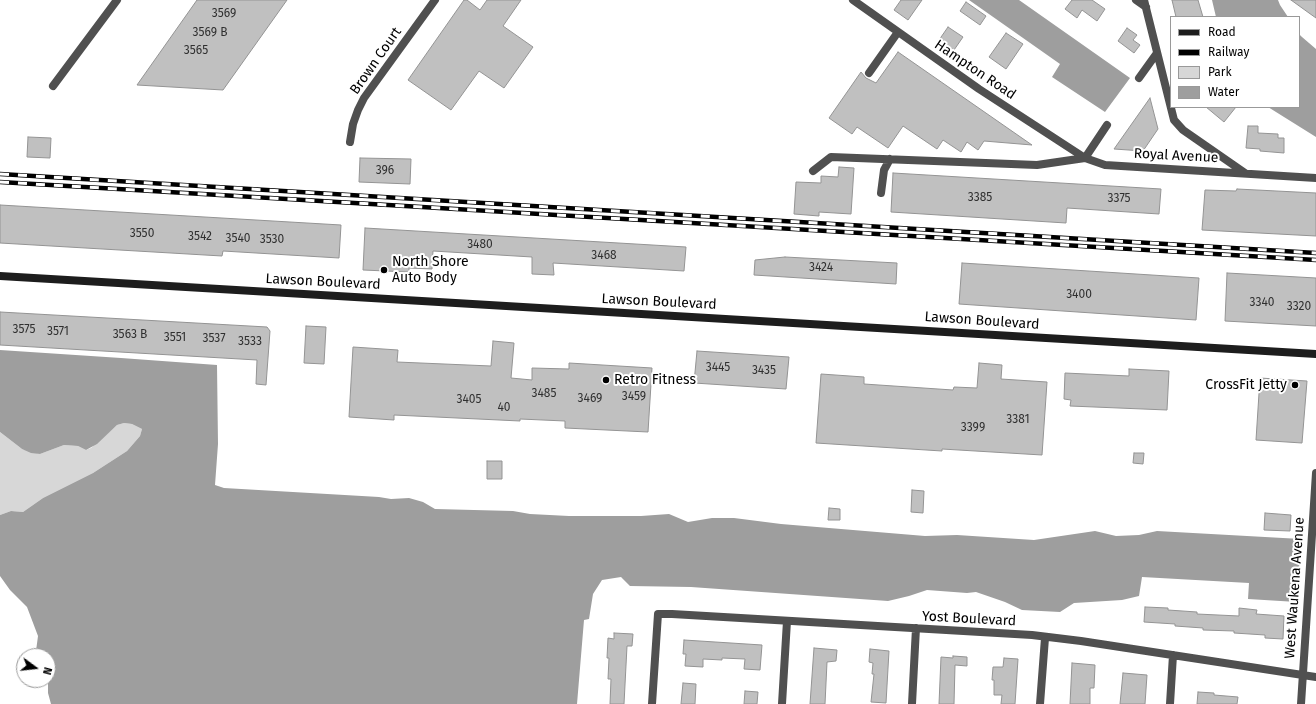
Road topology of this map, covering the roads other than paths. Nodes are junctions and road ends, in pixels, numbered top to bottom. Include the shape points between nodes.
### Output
1 (117, 0) edge
2 (434, 0) edge
3 (853, 0) edge
4 (1136, 0) edge
5 (1145, 4) edge
6 (898, 32) junction
7 (1157, 53) junction
8 (869, 73) dead end
9 (1139, 78) dead end
10 (53, 86) dead end
11 (1170, 104) edge
12 (1171, 108) edge
13 (1107, 125) dead end
14 (350, 142) dead end
15 (1085, 158) junction
16 (890, 159) junction
17 (813, 171) dead end
18 (1245, 174) junction
19 (1316, 178) edge
20 (881, 193) dead end
21 (0, 276) edge
22 (1316, 354) edge
23 (1316, 473) edge
24 (787, 621) junction
25 (916, 628) junction
26 (1044, 638) junction
27 (1173, 655) junction
28 (1303, 675) junction
29 (1316, 677) edge
30 (652, 704) edge
31 (782, 704) edge
32 (912, 704) edge
33 (1040, 704) edge
34 (1170, 704) edge
35 (1301, 704) edge

1 - 10 street
2 - 14 street, Brown Court via 364,98 353,124
3 - 6 street, Hampton Road
4 - 5 street
5 - 7 street
6 - 8 street
6 - 15 street, Hampton Road via 978,89
7 - 9 street
7 - 11 street
12 - 18 street via 1174,120 1183,130
13 - 15 street
15 - 16 street, Royal Avenue via 1037,165
15 - 18 street, Royal Avenue via 1105,165
16 - 17 street, Royal Avenue via 832,157
16 - 20 street via 884,170
18 - 19 street, Royal Avenue
21 - 22 main road, Lawson Boulevard
23 - 28 street, West Waukena Avenue
24 - 25 street, Yost Boulevard
24 - 30 street, Yost Boulevard via 658,614
24 - 31 street
25 - 26 street, Yost Boulevard via 1032,635
25 - 32 street
26 - 27 street, Yost Boulevard
26 - 33 street
27 - 28 street, Yost Boulevard
27 - 34 street
28 - 29 street, Yost Boulevard
28 - 35 street, West Waukena Avenue

